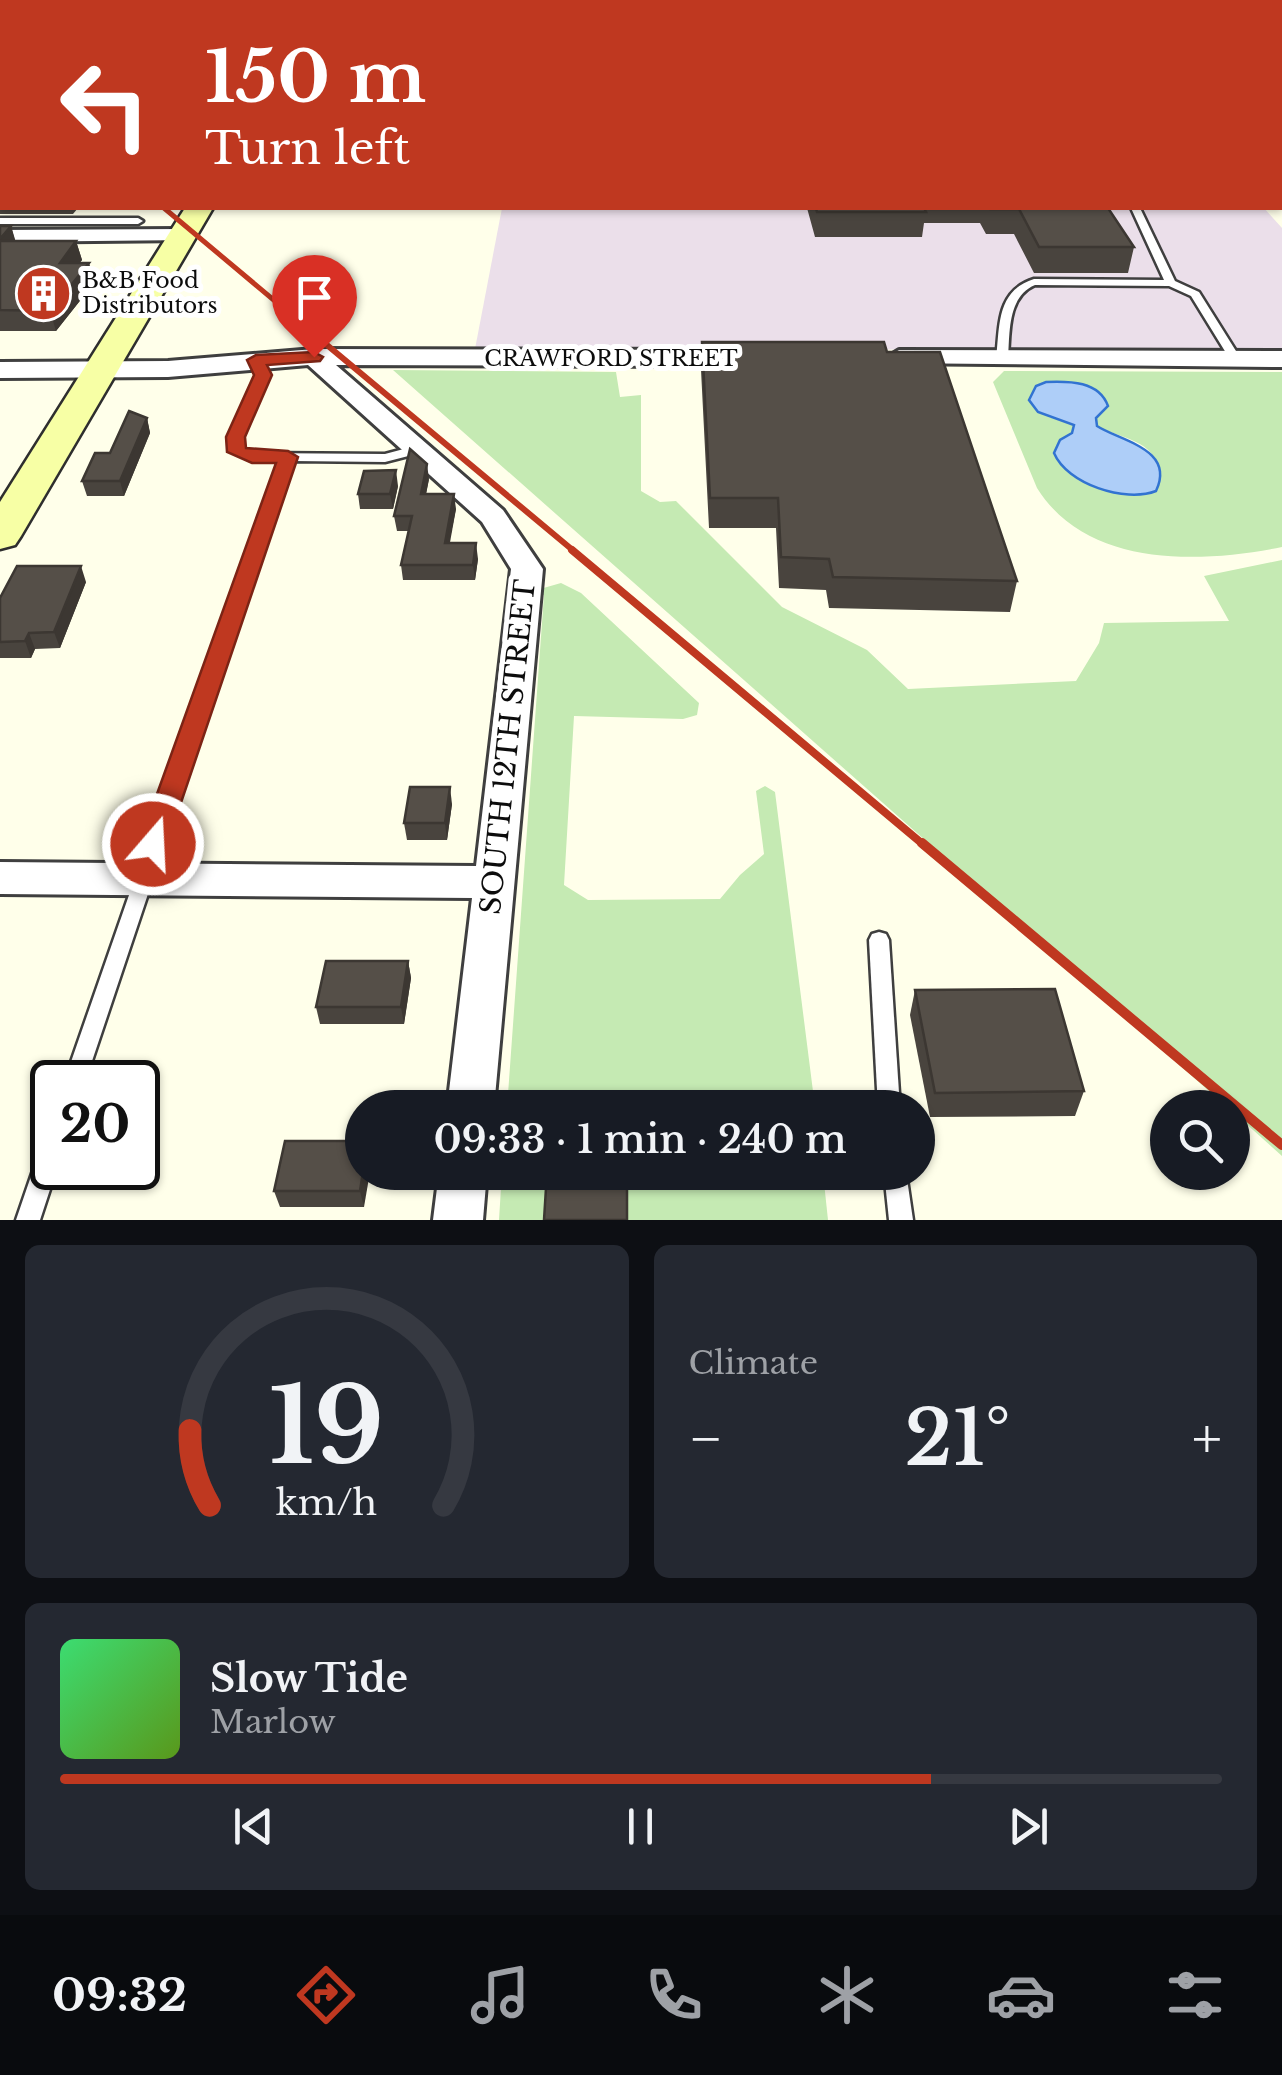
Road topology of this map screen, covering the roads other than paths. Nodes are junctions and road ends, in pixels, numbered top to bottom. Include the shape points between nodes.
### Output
1 (198, 210) edge
2 (1137, 210) edge
3 (0, 221) edge
4 (137, 223) junction
5 (181, 235) junction
6 (0, 236) edge
7 (1171, 282) junction
8 (314, 357) junction
9 (763, 358) edge
10 (882, 358) edge
11 (1002, 358) junction
12 (1236, 359) junction
13 (1282, 359) edge
14 (256, 360) junction
15 (0, 370) edge
16 (100, 370) junction
17 (415, 450) junction
18 (288, 457) junction
19 (0, 536) edge
20 (0, 878) edge
21 (140, 879) junction
22 (494, 882) junction
23 (879, 940) dead end
24 (81, 1060) edge
25 (472, 1090) edge
26 (888, 1090) edge
27 (38, 1190) edge
28 (461, 1190) edge
29 (897, 1190) edge
30 (28, 1220) edge
31 (458, 1220) edge
32 (902, 1220) edge

1 - 5 main road
2 - 7 lane
3 - 4 lane
4 - 5 street
4 - 6 street
5 - 16 main road
7 - 11 lane via 1019,285 1011,296
7 - 12 lane via 1195,294
8 - 9 street, CRAWFORD STREET
8 - 14 street, CRAWFORD STREET
8 - 17 street, SOUTH 12TH STREET
10 - 11 street
11 - 12 street
12 - 13 street
14 - 16 street, CRAWFORD STREET
14 - 18 lane via 263,375 236,452
15 - 16 street, CRAWFORD STREET
16 - 19 main road
17 - 18 lane via 384,458
17 - 22 street, SOUTH 12TH STREET via 496,517 527,569
18 - 21 lane
20 - 21 street
21 - 22 street
21 - 24 lane
22 - 25 street, SOUTH 12TH STREET
23 - 26 lane
27 - 30 lane
28 - 31 street
29 - 32 lane

